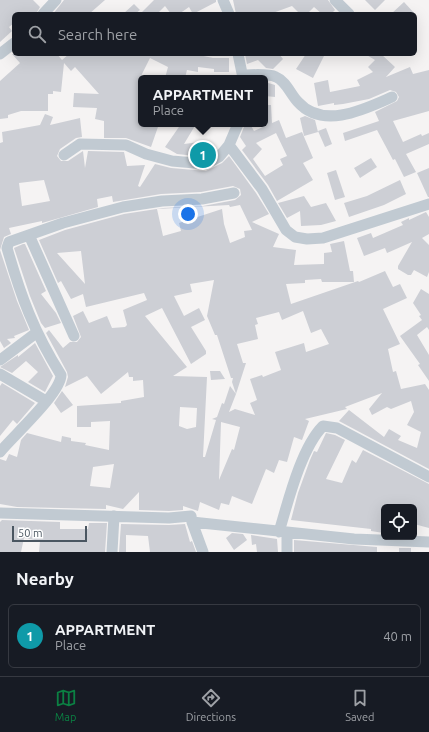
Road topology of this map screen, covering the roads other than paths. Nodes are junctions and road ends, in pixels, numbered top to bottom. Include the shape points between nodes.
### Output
1 (56, 0) edge
2 (223, 0) edge
3 (334, 0) edge
4 (45, 12) edge
5 (228, 12) edge
6 (347, 12) edge
7 (12, 45) edge
8 (0, 54) edge
9 (238, 56) edge
10 (243, 75) edge
11 (268, 77) edge
12 (392, 97) dead end
13 (237, 127) edge
14 (229, 145) junction
15 (64, 155) dead end
16 (234, 193) dead end
17 (429, 204) edge
18 (29, 235) junction
19 (3, 248) edge
20 (36, 333) junction
21 (74, 336) dead end
22 (0, 360) edge
23 (0, 374) edge
24 (46, 401) junction
25 (0, 452) edge
26 (429, 477) edge
27 (0, 513) edge
28 (114, 516) junction
29 (192, 522) junction
30 (283, 532) junction
31 (429, 542) edge
32 (112, 552) edge
33 (203, 552) edge
34 (287, 552) edge

1 - 4 street
2 - 5 street
3 - 6 street
7 - 8 street
9 - 10 street
11 - 12 street via 277,77 283,82 300,104 309,111 325,115 349,114
13 - 14 street
14 - 15 street via 219,157 206,164 172,161 126,145 80,144
14 - 17 street via 262,189 286,230 295,237 323,238
16 - 18 street via 123,207
18 - 19 street via 9,242
18 - 21 street
19 - 20 street
20 - 22 street
20 - 24 street via 61,375 61,381
23 - 24 street
24 - 25 street
26 - 30 street via 337,428 324,426 313,440 299,471
27 - 28 street
28 - 29 street via 192,516
28 - 32 street
29 - 30 street
29 - 33 street
30 - 31 street via 354,539
30 - 34 street

